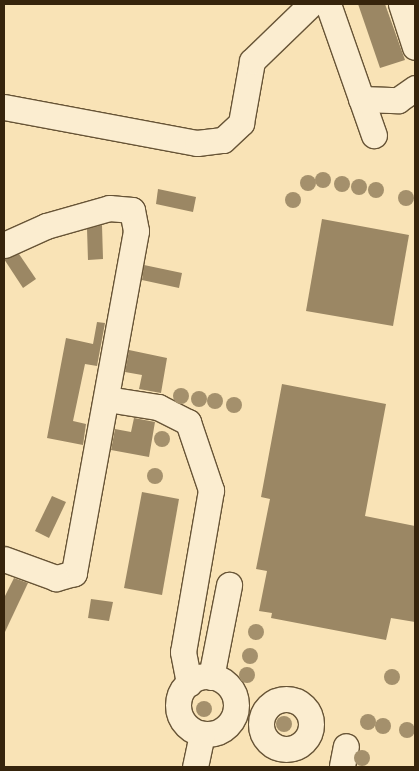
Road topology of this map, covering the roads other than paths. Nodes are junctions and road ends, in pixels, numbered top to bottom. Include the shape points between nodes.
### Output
1 (311, 4) edge
2 (328, 4) edge
3 (401, 4) edge
4 (415, 47) edge
5 (415, 88) edge
6 (361, 100) junction
7 (4, 107) edge
8 (374, 135) dead end
9 (4, 245) edge
10 (107, 399) junction
11 (4, 559) edge
12 (229, 585) dead end
13 (200, 680) junction
14 (233, 713) junction
15 (264, 717) dead end
16 (202, 734) junction
17 (195, 767) edge

1 - 7 street via 252,60 241,123 224,140 197,143
2 - 6 street
3 - 4 street
5 - 6 street via 398,100
6 - 8 street
9 - 10 street via 46,226 108,208 132,210 136,231
10 - 11 street via 74,573 56,578
10 - 13 street via 158,407 188,422 211,490 182,652
12 - 13 street
13 - 14 street via 230,688
13 - 16 street via 182,691 179,714 185,724
14 - 15 street
14 - 16 street via 222,730
16 - 17 street

